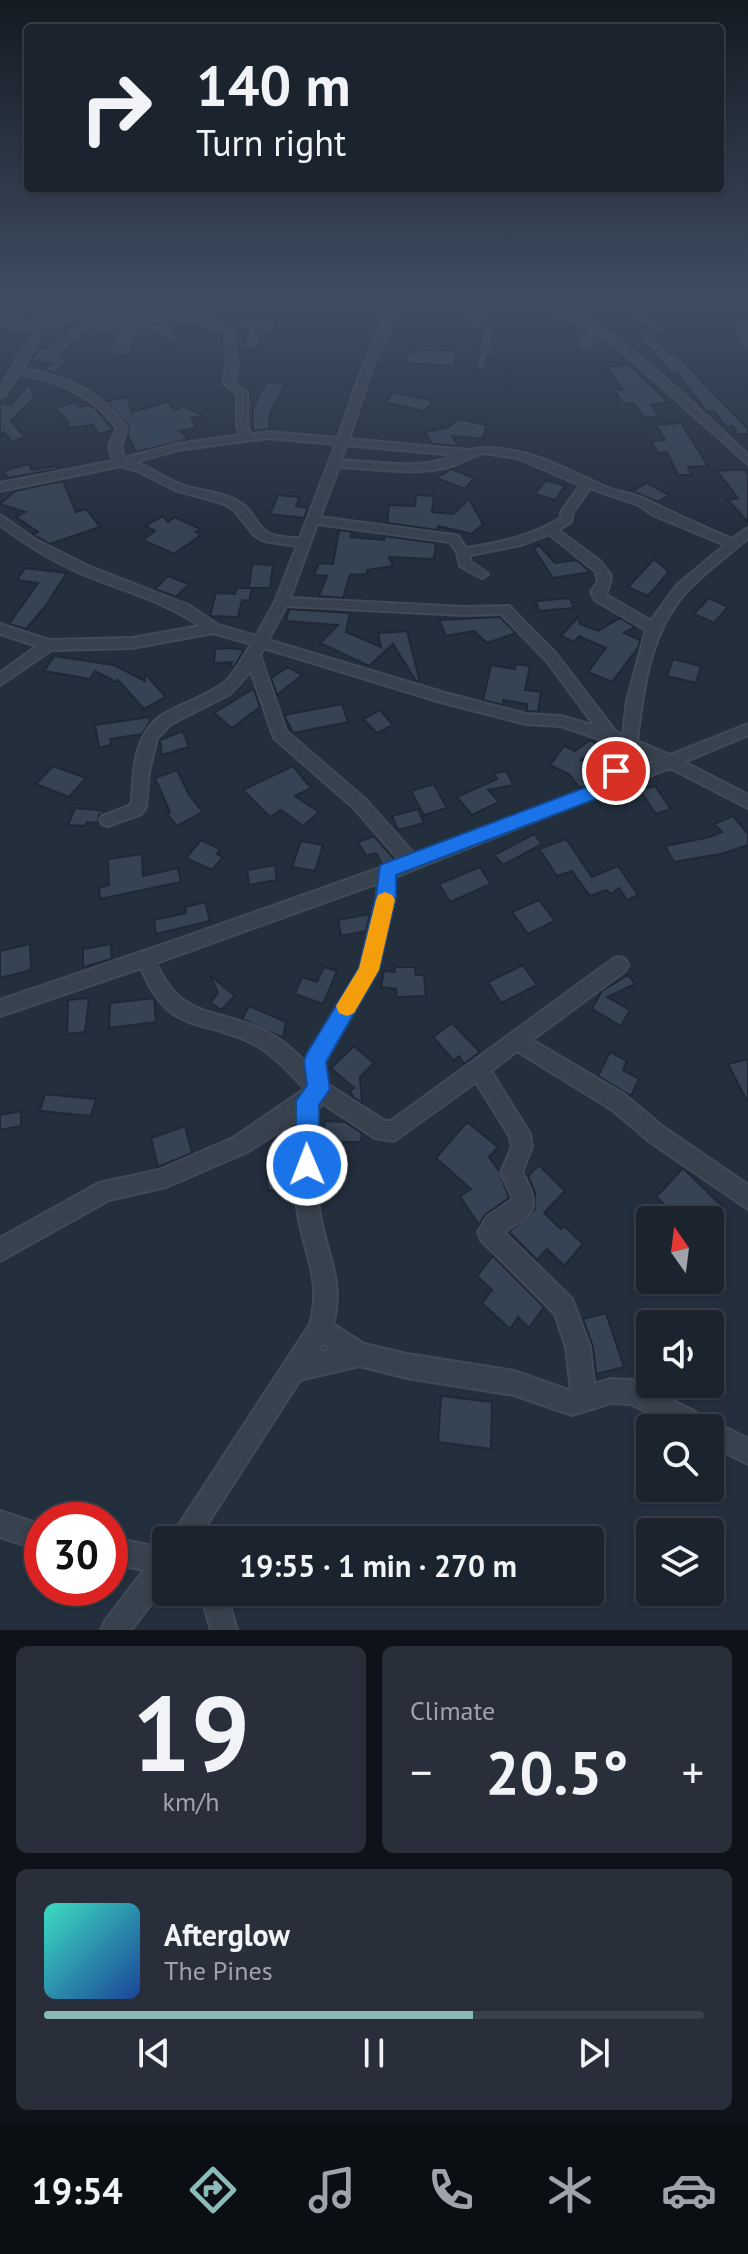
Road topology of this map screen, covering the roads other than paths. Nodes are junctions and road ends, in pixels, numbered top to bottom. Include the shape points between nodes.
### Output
1 (15, 374) edge
2 (38, 374) edge
3 (231, 374) edge
4 (365, 374) edge
5 (652, 374) edge
6 (0, 394) edge
7 (246, 436) junction
8 (341, 441) junction
9 (469, 453) junction
10 (748, 461) edge
11 (119, 463) junction
12 (334, 463) junction
13 (583, 480) junction
14 (0, 487) edge
15 (0, 519) edge
16 (313, 520) junction
17 (551, 530) junction
18 (748, 532) edge
19 (306, 542) junction
20 (734, 544) junction
21 (463, 552) junction
22 (482, 574) dead end
23 (282, 602) junction
24 (213, 628) junction
25 (653, 628) junction
26 (0, 629) edge
27 (48, 645) junction
28 (256, 647) junction
29 (0, 680) edge
30 (748, 729) edge
31 (611, 736) junction
32 (629, 744) junction
33 (671, 762) junction
34 (610, 786) junction
35 (748, 802) edge
36 (108, 820) dead end
37 (410, 861) junction
38 (387, 871) junction
39 (146, 960) junction
40 (619, 965) dead end
41 (0, 1008) edge
42 (517, 1041) junction
43 (478, 1069) junction
44 (313, 1095) junction
45 (748, 1198) edge
46 (0, 1250) edge
47 (320, 1329) junction
48 (359, 1354) junction
49 (293, 1370) junction
50 (584, 1401) junction
51 (676, 1414) edge
52 (724, 1439) edge
53 (748, 1452) edge
54 (0, 1524) edge
55 (191, 1526) edge
56 (24, 1532) edge
57 (128, 1554) edge
58 (152, 1560) edge
59 (152, 1581) edge
60 (217, 1606) edge
61 (114, 1630) edge
62 (224, 1630) edge

1 - 6 street
2 - 11 street via 101,402 123,429 115,446
3 - 7 street via 228,383 242,393
4 - 8 street
5 - 10 street
7 - 8 street
7 - 11 street
8 - 9 street
8 - 12 street
9 - 12 street via 451,463 420,467
9 - 13 street via 519,455
11 - 14 street
11 - 19 street via 145,467 163,481 230,502 244,511 257,532 277,542
12 - 16 street
13 - 17 street via 585,487 567,519
13 - 20 street
15 - 24 street via 32,543 183,608
16 - 19 street
16 - 21 street via 454,539
17 - 21 street via 501,548
17 - 25 street via 605,575 600,597
18 - 20 street
19 - 23 street
20 - 25 street via 682,588
21 - 22 street via 464,563
23 - 28 street
23 - 31 street via 504,609 551,657
24 - 27 street via 132,643
24 - 28 street
25 - 32 street
26 - 27 street
27 - 29 street
28 - 31 street via 526,719 561,721
28 - 36 street via 244,671 225,690 157,727 141,772 140,803
28 - 37 street via 279,734 360,804
30 - 33 street
31 - 32 street
32 - 33 street
32 - 34 street
33 - 34 street
33 - 35 street
34 - 37 street
37 - 38 street
38 - 39 street
38 - 44 street via 369,970 315,1061
39 - 41 street
39 - 44 street via 165,996 176,1005 277,1048
40 - 42 street
42 - 43 street
42 - 45 street via 618,1102
43 - 44 street via 388,1132 337,1101
43 - 50 street via 520,1134 522,1147 511,1173 524,1206 489,1232 564,1307 578,1347
44 - 46 street via 240,1145 159,1180 106,1190
44 - 47 street via 308,1206 328,1277 328,1307
47 - 48 street
47 - 49 street
48 - 49 street
48 - 50 street via 514,1383 572,1403
49 - 55 street
50 - 51 street via 611,1391 633,1392
52 - 53 street
54 - 56 street
57 - 58 street
59 - 61 street
60 - 62 street

